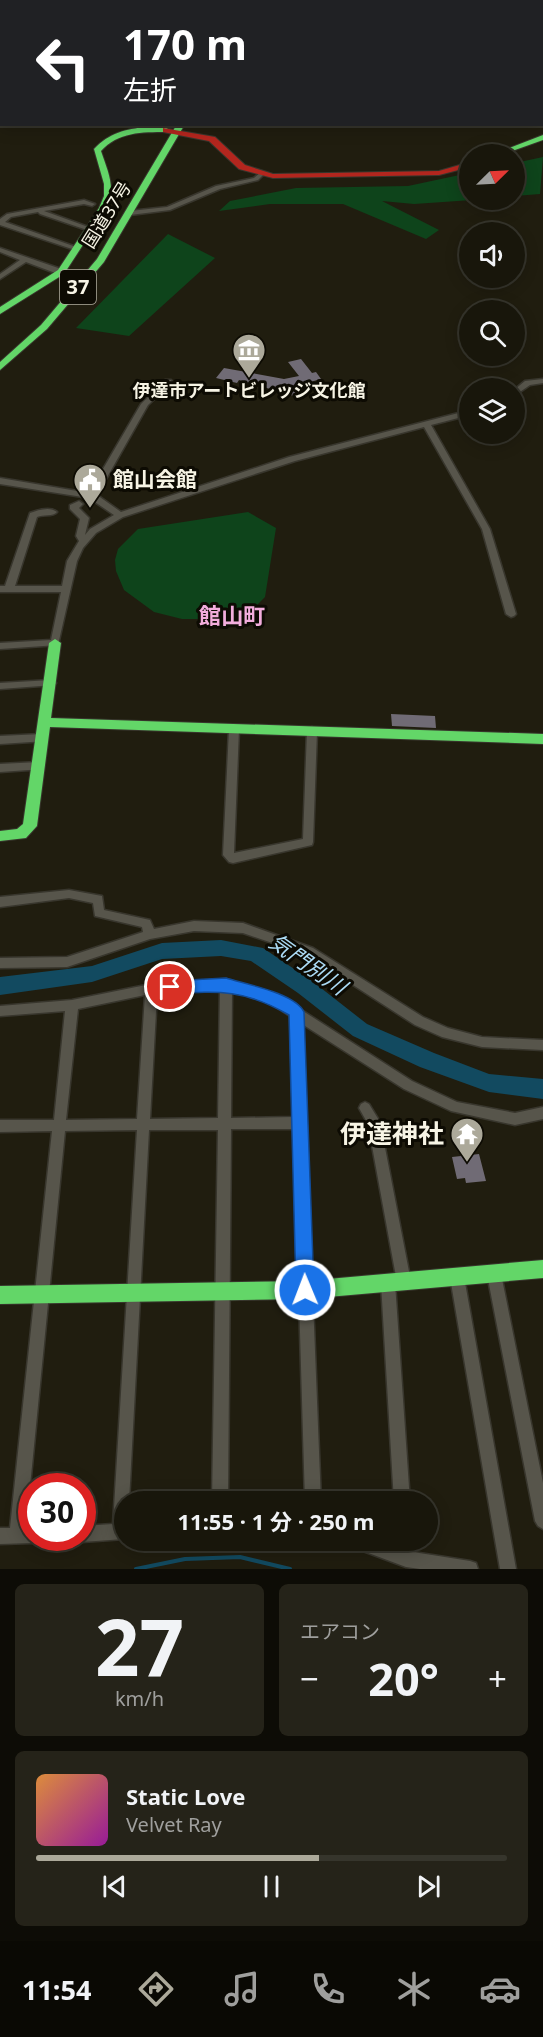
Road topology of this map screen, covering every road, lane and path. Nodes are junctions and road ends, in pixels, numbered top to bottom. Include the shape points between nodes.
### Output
1 (179, 128) edge
2 (543, 137) edge
3 (524, 144) edge
4 (459, 167) edge
5 (261, 174) junction
6 (92, 204) dead end
7 (40, 209) junction
8 (130, 213) junction
9 (0, 223) edge
10 (89, 229) junction
11 (77, 249) junction
12 (0, 250) edge
13 (26, 259) junction
14 (61, 272) junction
15 (0, 277) edge
16 (0, 311) edge
17 (0, 367) edge
18 (543, 381) edge
19 (168, 382) dead end
20 (525, 385) edge
21 (459, 415) edge
22 (427, 424) junction
23 (0, 481) edge
24 (92, 496) junction
25 (79, 504) dead end
26 (54, 512) dead end
27 (120, 515) junction
28 (84, 542) junction
29 (4, 589) edge
30 (66, 589) junction
31 (511, 614) dead end
32 (55, 643) junction
33 (0, 646) edge
34 (51, 683) junction
35 (0, 687) edge
36 (44, 722) junction
37 (234, 729) junction
38 (312, 731) junction
39 (42, 738) junction
40 (543, 739) edge
41 (0, 740) edge
42 (39, 766) junction
43 (0, 768) edge
44 (0, 836) edge
45 (0, 902) edge
46 (150, 934) junction
47 (0, 963) edge
48 (226, 984) junction
49 (151, 989) junction
50 (72, 1005) junction
51 (0, 1011) edge
52 (296, 1012) junction
53 (543, 1045) edge
54 (365, 1108) dead end
55 (543, 1113) edge
56 (301, 1123) junction
57 (143, 1124) junction
58 (226, 1124) junction
59 (58, 1125) junction
60 (0, 1126) edge
61 (543, 1269) edge
62 (494, 1274) junction
63 (457, 1277) junction
64 (404, 1282) junction
65 (388, 1283) junction
66 (305, 1290) junction
67 (223, 1292) junction
68 (132, 1293) junction
69 (41, 1294) junction
70 (0, 1295) edge
71 (28, 1473) edge
72 (124, 1491) edge
73 (220, 1491) edge
74 (313, 1491) edge
75 (401, 1491) edge
76 (543, 1521) edge
77 (114, 1531) edge
78 (96, 1532) edge
79 (18, 1535) edge
80 (0, 1536) edge
81 (383, 1551) edge
82 (405, 1551) edge
83 (406, 1559) junction
84 (470, 1569) edge
85 (508, 1569) edge

1 - 5 main road via 214,140 238,164
1 - 8 main road, 国道37号 / 37
1 - 10 main road via 128,131 103,141 97,151 108,196
2 - 3 main road
4 - 5 main road via 439,173 290,177
5 - 8 street via 168,209
6 - 7 street
7 - 9 street via 9,215
7 - 10 street
8 - 17 main road, 国道37号 / 37 via 101,260 44,327
9 - 11 street
10 - 11 main road
11 - 14 main road
12 - 13 street
13 - 14 street
13 - 15 street
14 - 16 main road
18 - 20 street
19 - 24 street via 140,411
21 - 22 street
22 - 27 street via 292,459
22 - 31 street via 486,529
23 - 24 street
24 - 27 street
25 - 28 street via 74,507 86,518 80,536
26 - 29 street via 33,515
27 - 28 street via 93,531
28 - 30 street via 72,561
29 - 30 street
30 - 32 street
32 - 33 street
32 - 34 main road
34 - 35 street
34 - 36 main road
36 - 37 main road
36 - 39 main road
37 - 38 main road
37 - 38 street via 228,855 233,859 308,842
38 - 40 main road
39 - 41 street
39 - 42 main road
42 - 43 street
42 - 44 main road via 30,826 21,834
45 - 46 street via 69,894 98,899 99,913 146,923
46 - 47 street via 67,962
46 - 53 street via 194,926 243,928 309,951 419,1021 446,1033 482,1042
48 - 49 street
48 - 52 street via 274,999
48 - 58 street
49 - 50 street
49 - 57 street
50 - 51 street
50 - 59 street
52 - 55 street via 408,1085 455,1107 515,1119
52 - 56 street
54 - 64 street via 374,1122
56 - 58 street
56 - 66 street
57 - 58 street
57 - 59 street
57 - 68 street
58 - 67 street
59 - 60 street
59 - 69 street
61 - 62 main road
62 - 63 main road
62 - 76 street
63 - 64 main road
63 - 85 street
64 - 65 main road
65 - 66 main road
65 - 75 street
66 - 67 main road
66 - 74 street
67 - 68 main road
67 - 73 street
68 - 69 main road
68 - 72 street
69 - 70 main road
69 - 71 street
77 - 78 street
79 - 80 street
81 - 83 street
82 - 83 street
83 - 84 street

